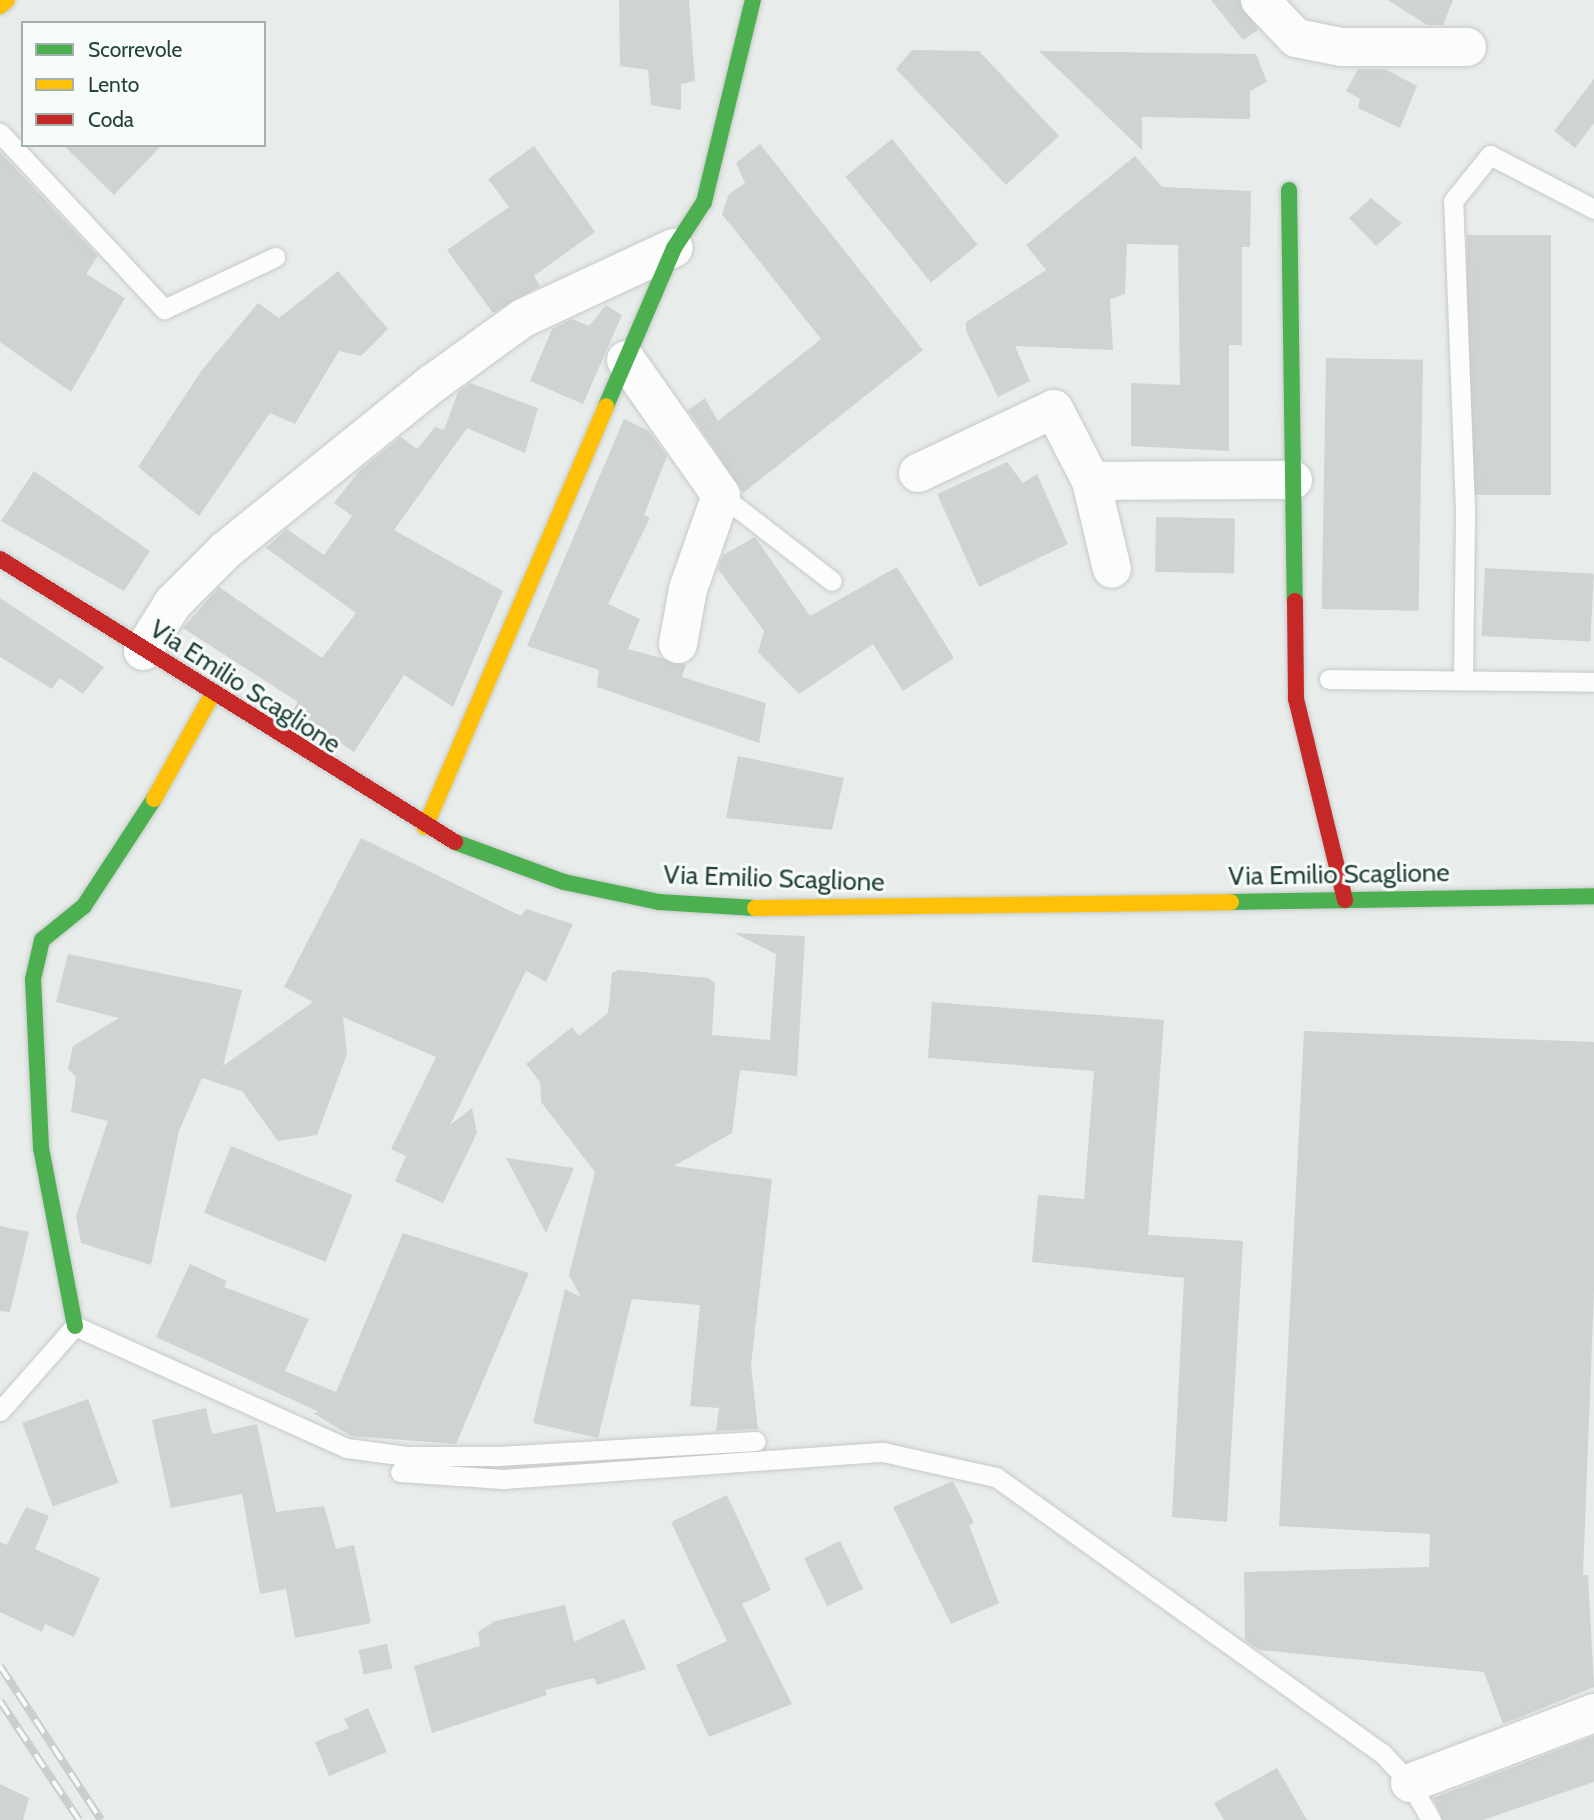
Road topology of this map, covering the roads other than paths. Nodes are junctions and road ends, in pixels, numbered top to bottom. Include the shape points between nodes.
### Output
1 (7, 0) edge
2 (753, 0) edge
3 (1260, 0) edge
4 (0, 6) edge
5 (1467, 47) dead end
6 (0, 133) edge
7 (1289, 190) dead end
8 (1594, 209) edge
9 (674, 248) junction
10 (275, 257) dead end
11 (626, 360) junction
12 (918, 473) dead end
13 (1293, 480) junction
14 (1091, 481) junction
15 (721, 495) junction
16 (0, 559) edge
17 (1112, 569) dead end
18 (832, 580) dead end
19 (678, 644) dead end
20 (143, 651) junction
21 (1329, 679) dead end
22 (1464, 680) junction
23 (1594, 682) edge
24 (212, 695) junction
25 (425, 827) junction
26 (1594, 896) edge
27 (1345, 900) junction
28 (75, 1326) junction
29 (0, 1411) edge
30 (755, 1441) dead end
31 (400, 1472) dead end
32 (1594, 1713) edge
33 (1410, 1783) junction
34 (1431, 1820) edge

1 - 4 street
2 - 9 street via 704,202
3 - 5 street via 1296,38 1342,47
6 - 10 lane via 164,309
7 - 13 street
8 - 22 lane via 1490,155 1453,201 1465,508
9 - 11 street
9 - 20 street via 523,318 432,384 226,550 173,603
11 - 15 street
11 - 25 street
12 - 14 street via 1054,409
13 - 14 street
13 - 27 street via 1296,699
14 - 17 street
15 - 18 lane
15 - 19 street via 688,589
16 - 20 street, Via Emilio Scaglione
20 - 24 street, Via Emilio Scaglione
21 - 22 lane
22 - 23 lane
24 - 25 street, Via Emilio Scaglione
24 - 28 street via 123,853 83,906 42,940 33,979 41,1148
25 - 27 street, Via Emilio Scaglione via 564,882 659,902 772,909
26 - 27 street, Via Emilio Scaglione
28 - 29 lane
28 - 30 lane via 347,1448 406,1456 497,1456
31 - 33 lane via 503,1479 844,1453 935,1458 996,1477 1382,1753
32 - 33 street
33 - 34 lane

